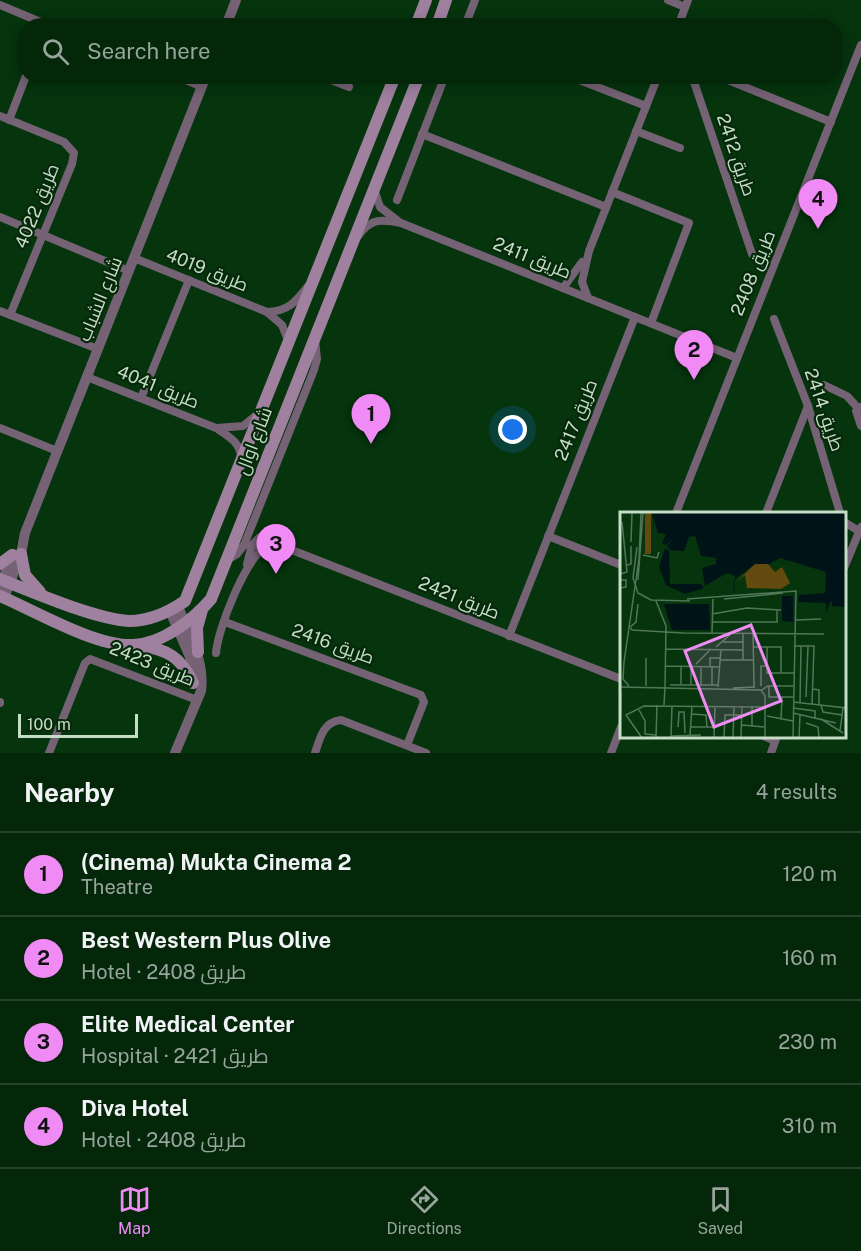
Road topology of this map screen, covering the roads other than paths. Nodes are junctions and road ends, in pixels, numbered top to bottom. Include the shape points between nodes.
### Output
1 (236, 0) edge
2 (426, 0) edge
3 (446, 0) edge
4 (475, 0) edge
5 (668, 0) edge
6 (686, 4) edge
7 (0, 5) edge
8 (31, 18) edge
9 (229, 18) edge
10 (419, 18) edge
11 (440, 18) edge
12 (468, 18) edge
13 (861, 45) edge
14 (23, 84) edge
15 (203, 84) edge
16 (341, 84) edge
17 (392, 84) edge
18 (415, 84) edge
19 (442, 84) edge
20 (590, 84) edge
21 (655, 84) edge
22 (695, 84) edge
23 (738, 84) edge
24 (349, 87) dead end
25 (646, 106) junction
26 (0, 116) edge
27 (9, 120) junction
28 (831, 122) junction
29 (636, 131) junction
30 (422, 134) junction
31 (680, 148) dead end
32 (374, 187) junction
33 (612, 192) junction
34 (397, 200) dead end
35 (606, 207) junction
36 (0, 218) edge
37 (401, 223) junction
38 (43, 235) junction
39 (589, 251) junction
40 (347, 253) junction
41 (134, 258) junction
42 (774, 266) junction
43 (129, 271) junction
44 (315, 276) junction
45 (189, 280) junction
46 (563, 288) junction
47 (588, 298) junction
48 (0, 311) edge
49 (267, 312) junction
50 (10, 315) junction
51 (635, 317) junction
52 (774, 319) dead end
53 (651, 323) junction
54 (314, 337) junction
55 (288, 344) junction
56 (98, 349) junction
57 (737, 358) junction
58 (87, 377) junction
59 (824, 385) dead end
60 (141, 398) junction
61 (808, 406) junction
62 (860, 408) edge
63 (262, 411) junction
64 (861, 426) edge
65 (0, 428) edge
66 (216, 428) junction
67 (57, 451) junction
68 (242, 461) junction
69 (676, 512) edge
70 (766, 512) edge
71 (840, 512) edge
72 (846, 523) edge
73 (860, 529) edge
74 (548, 536) junction
75 (248, 545) junction
76 (268, 546) junction
77 (284, 547) junction
78 (851, 552) junction
79 (16, 554) junction
80 (861, 555) edge
81 (227, 560) junction
82 (846, 563) edge
83 (0, 564) edge
84 (620, 565) edge
85 (246, 573) junction
86 (3, 587) edge
87 (43, 595) junction
88 (174, 608) junction
89 (202, 610) junction
90 (225, 622) junction
91 (181, 627) junction
92 (509, 636) junction
93 (136, 645) junction
94 (198, 652) junction
95 (216, 653) dead end
96 (620, 679) edge
97 (194, 682) junction
98 (197, 700) junction
99 (620, 730) edge
100 (776, 739) edge
101 (406, 745) junction
102 (49, 753) edge
103 (175, 753) edge
104 (315, 753) edge
105 (426, 753) edge
106 (611, 753) edge
107 (771, 753) edge

1 - 9 street
2 - 10 main road
3 - 11 main road
4 - 12 street
5 - 6 street
7 - 8 street
13 - 28 street, طريق 2408
14 - 27 street
15 - 41 street, شارع الشباب
16 - 24 street
17 - 44 main road, شارع اوال
18 - 32 main road, شارع اوال
19 - 30 street
20 - 25 street
21 - 25 street
22 - 42 street, طريق 2412 via 752,254 759,262
23 - 28 street, طريق 2412
25 - 29 street
26 - 27 street, طريق 4022
27 - 38 street, طريق 4022 via 64,142 74,153
28 - 42 street, طريق 2408
29 - 31 street
29 - 33 street
30 - 34 street
30 - 35 street
32 - 37 street, طريق 2411 via 381,207
32 - 40 main road, شارع اوال
33 - 35 street
33 - 53 street via 689,223
35 - 39 street
36 - 38 street
37 - 40 street, طريق 2411 via 384,219 371,222
37 - 46 street, طريق 2411
38 - 43 street
38 - 50 street, طريق 4022
39 - 46 street
39 - 47 street via 582,282
40 - 54 main road, شارع اوال
41 - 43 street, شارع الشباب
41 - 45 street, طريق 4019
42 - 57 street, طريق 2408
43 - 56 street, شارع الشباب
44 - 49 street via 291,307
44 - 55 main road, شارع اوال
45 - 49 street, طريق 4019
45 - 60 street
46 - 47 street, طريق 2411
47 - 51 street, طريق 2411
48 - 50 street
49 - 55 street, طريق 4019 via 287,332
50 - 56 street
51 - 53 street, طريق 2411
51 - 74 street, طريق 2417
52 - 61 street, طريق 2414
53 - 57 street, طريق 2411
54 - 75 street via 316,364
54 - 81 main road, شارع اوال
55 - 63 main road, شارع اوال
56 - 58 street, شارع الشباب
57 - 69 street, طريق 2408
58 - 60 street, طريق 4041
58 - 67 street, شارع الشباب
59 - 62 street via 847,396
60 - 66 street, طريق 4041
61 - 70 street
61 - 71 street, طريق 2414
62 - 64 street via 856,411
63 - 66 street, طريق 4041 via 243,426
63 - 68 main road, شارع اوال
65 - 67 street
66 - 68 street, طريق 4041 via 240,449
67 - 79 street, شارع الشباب
68 - 88 main road, شارع اوال via 194,583 185,601
72 - 73 street
73 - 78 street
74 - 84 street
74 - 92 street, طريق 2417
75 - 76 street, طريق 2421
75 - 77 street, طريق 2421 via 269,536
75 - 81 street
75 - 85 street
76 - 77 street, طريق 2421
76 - 85 street via 256,553
77 - 92 street, طريق 2421
78 - 80 street
78 - 82 street
79 - 83 main road
79 - 86 street, شارع الشباب
79 - 87 main road via 25,575
81 - 89 main road, شارع اوال via 211,600
85 - 90 street
86 - 87 main road
86 - 93 main road, شارع اوال via 95,638
87 - 88 main road via 114,619 141,620
88 - 91 street
89 - 91 main road, شارع اوال
89 - 94 main road via 197,628
90 - 95 street
90 - 101 street, طريق 2416 via 421,695 424,702
91 - 93 main road, شارع اوال
91 - 94 street
91 - 97 street
92 - 96 street, طريق 2421
93 - 97 main road via 171,653
94 - 98 street via 202,681
97 - 98 street
98 - 102 street, طريق 2423 via 90,659
98 - 103 street
99 - 106 street
100 - 107 street
101 - 104 street via 341,720 324,728
101 - 105 street

